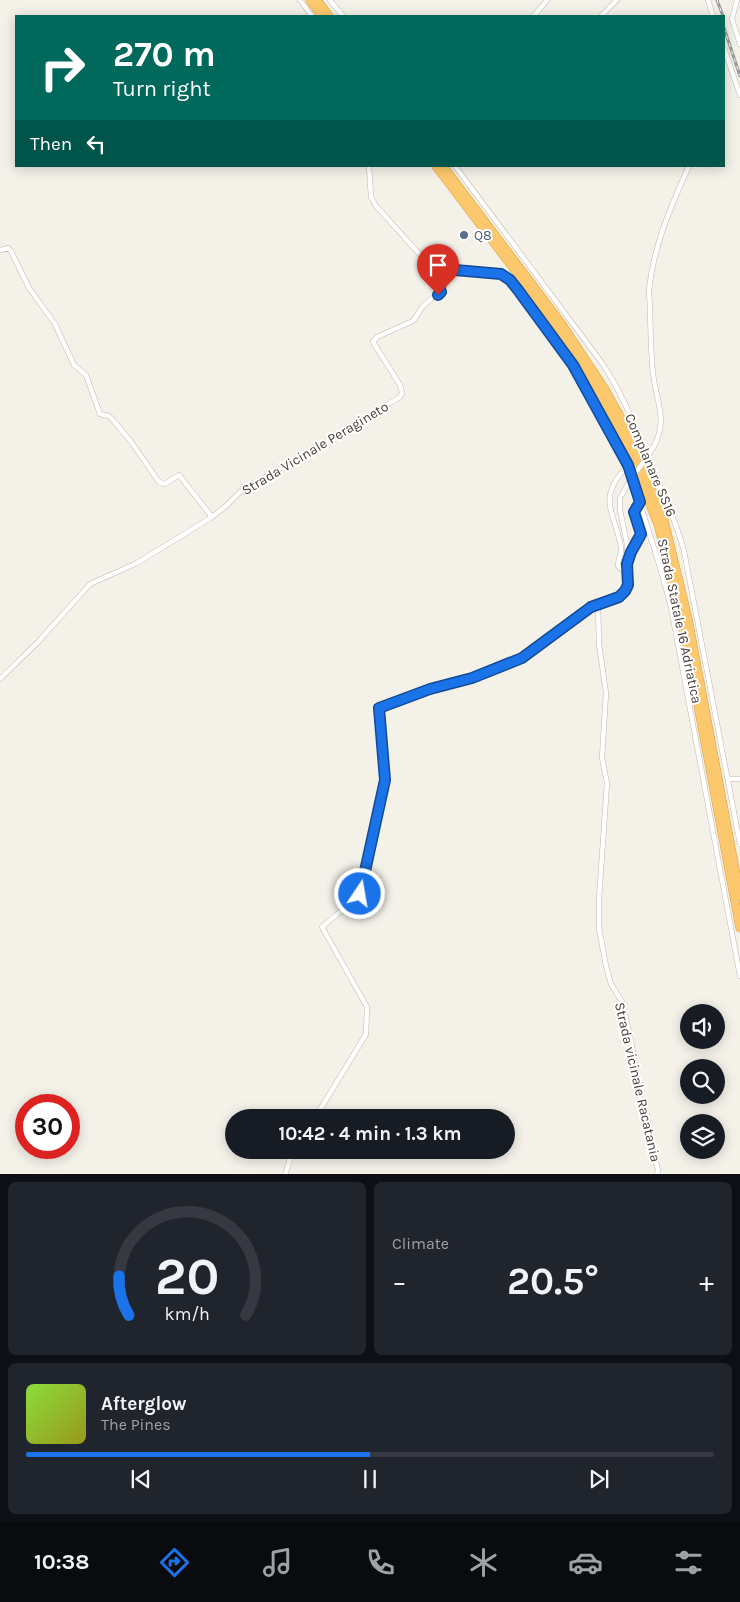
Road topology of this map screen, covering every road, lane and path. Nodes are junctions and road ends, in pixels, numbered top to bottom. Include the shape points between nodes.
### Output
1 (300, 0) edge
2 (310, 0) edge
3 (317, 0) edge
4 (330, 0) edge
5 (547, 0) edge
6 (617, 0) edge
7 (708, 0) edge
8 (737, 0) edge
9 (311, 15) edge
10 (321, 15) edge
11 (328, 15) edge
12 (342, 15) edge
13 (535, 15) edge
14 (602, 15) edge
15 (713, 15) edge
16 (740, 44) edge
17 (725, 56) edge
18 (740, 95) edge
19 (369, 167) edge
20 (437, 167) edge
21 (444, 167) edge
22 (456, 167) edge
23 (689, 167) edge
24 (0, 250) edge
25 (432, 268) junction
26 (628, 465) junction
27 (640, 502) junction
28 (212, 517) junction
29 (627, 564) junction
30 (598, 605) junction
31 (0, 679) edge
32 (728, 779) junction
33 (740, 779) edge
34 (740, 844) edge
35 (740, 896) edge
36 (740, 928) edge
37 (740, 976) edge
38 (321, 1109) edge
39 (290, 1159) edge
40 (285, 1174) edge
41 (657, 1174) edge

1 - 9 street
2 - 10 highway
3 - 11 highway
4 - 12 street
5 - 13 street
6 - 14 street
7 - 15 street
8 - 16 street via 732,19
17 - 18 street
19 - 25 street via 371,197 376,206
20 - 36 highway, Strada Statale 16 Adriatica via 582,364 621,433 651,506 682,620
21 - 35 highway, Strada Statale 16 Adriatica via 582,353 627,429 660,511 675,563
22 - 32 street, Complanare SS16 via 584,337 619,390 679,532
23 - 29 street, bridge via 661,236 650,280 653,373 662,416 659,437 620,498 628,544
24 - 28 street via 8,248 11,251 29,288 55,324 76,368 86,375 100,414 110,416 160,482 165,484 178,475
25 - 26 street via 501,274 510,280 573,365
25 - 28 street, Strada Vicinale Peragineto via 441,292 425,303 413,321 377,337 373,342 400,385 400,397 242,490
26 - 27 street
26 - 29 street via 615,480 609,495 609,506 622,550 618,566 623,570
27 - 29 street via 634,512 641,534
27 - 37 street via 673,615
28 - 31 street, Strada Vicinale Peragineto via 138,563 90,584
29 - 30 street via 628,585 625,591 619,597
30 - 38 street via 522,658 379,708 385,780 360,894 322,927 367,1007 366,1034
30 - 41 street, Strada vicinale Racatania via 599,644 606,692 602,758 606,783 599,928 608,975 622,1002
32 - 33 street
32 - 34 street, Complanare SS16
39 - 40 street

